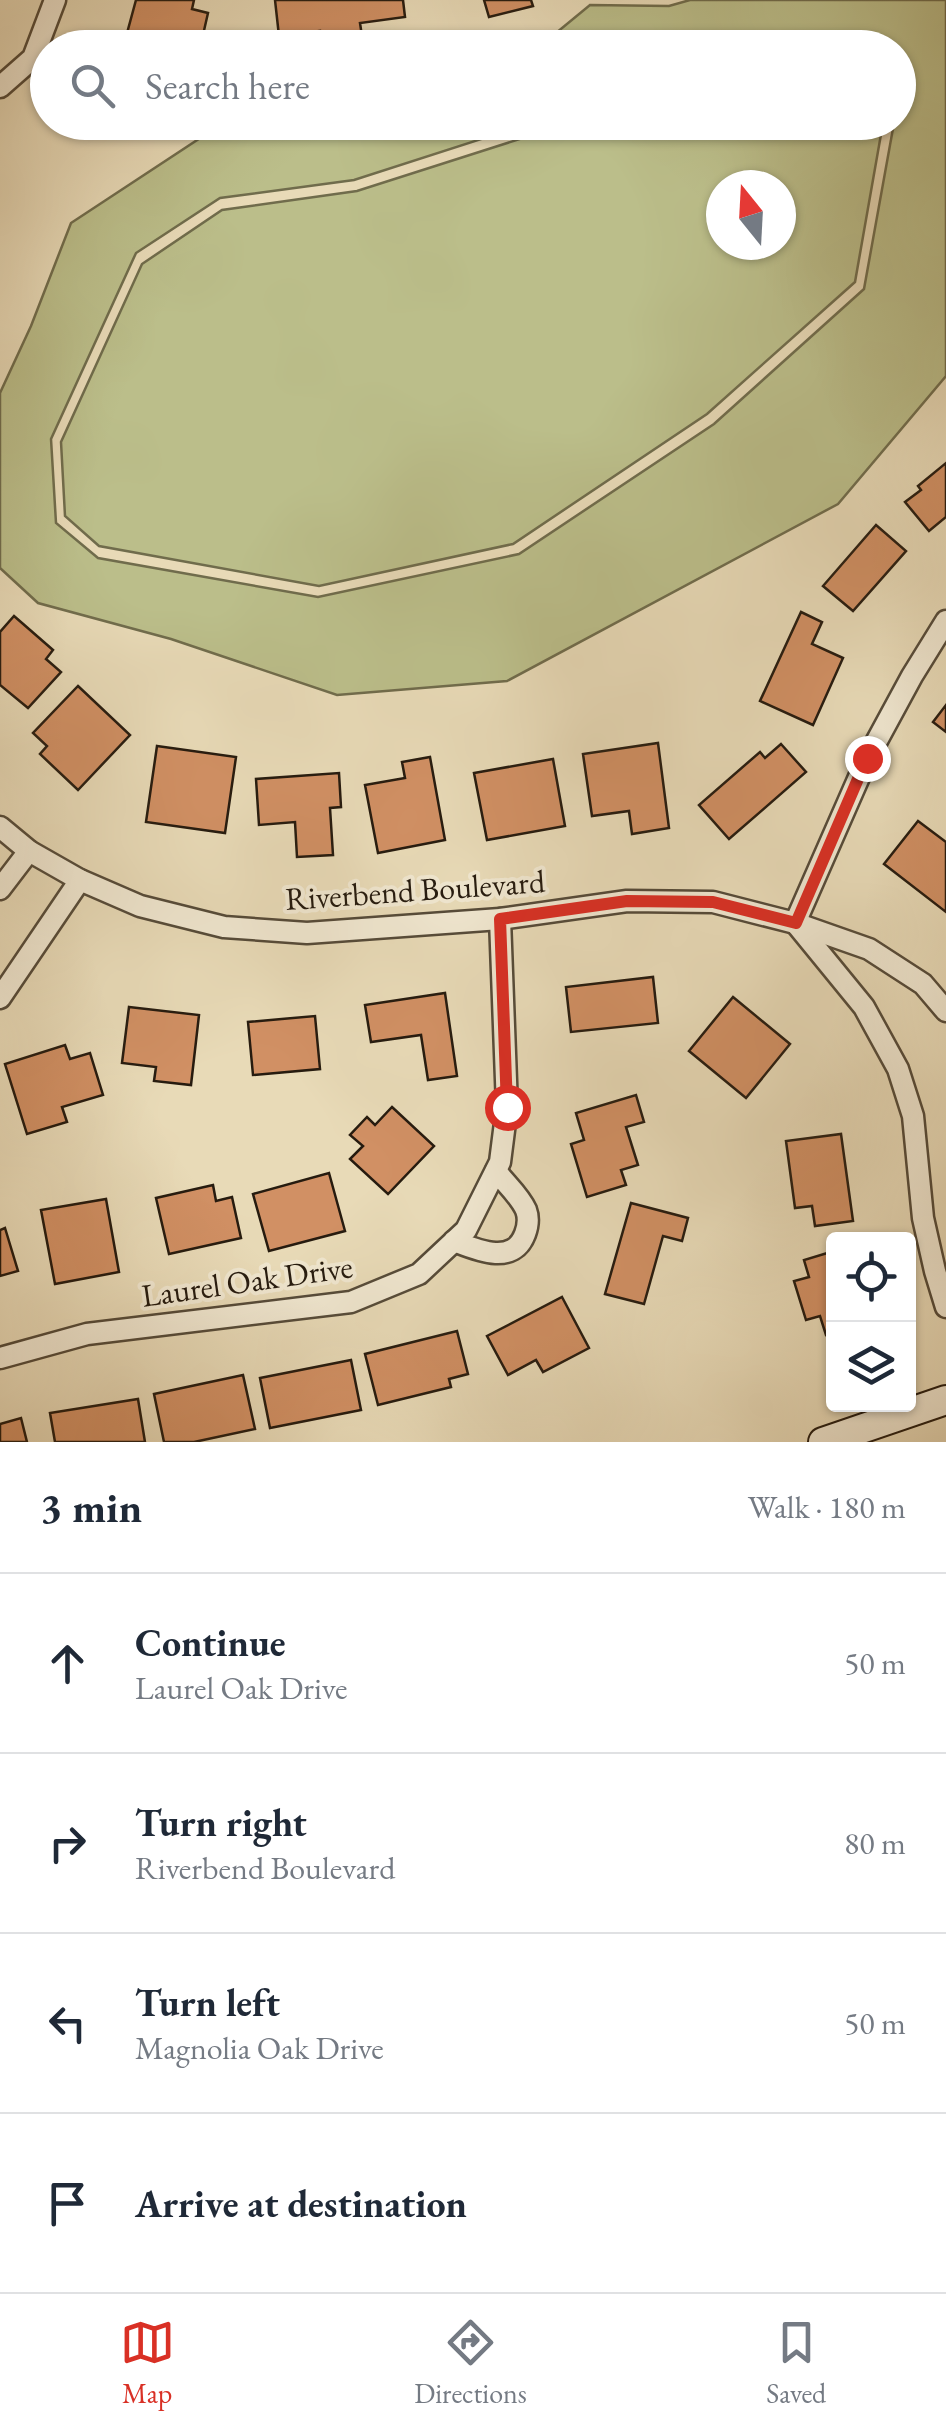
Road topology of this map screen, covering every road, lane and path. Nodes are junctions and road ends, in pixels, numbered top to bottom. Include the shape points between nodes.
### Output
1 (55, 0) edge
2 (44, 30) edge
3 (30, 61) edge
4 (0, 87) edge
5 (946, 621) edge
6 (0, 827) edge
7 (29, 851) junction
8 (80, 880) junction
9 (0, 889) edge
10 (500, 919) junction
11 (796, 923) junction
12 (0, 998) edge
13 (946, 1011) edge
14 (496, 1171) junction
15 (454, 1241) junction
16 (946, 1307) edge
17 (0, 1358) edge
18 (946, 1400) edge
19 (823, 1442) edge

1 - 2 street
3 - 4 street
5 - 11 street via 867,758
6 - 7 street, Riverbend Boulevard
7 - 8 street, Riverbend Boulevard
7 - 9 street
8 - 10 street, Riverbend Boulevard via 140,906 224,927 307,933
8 - 12 street
10 - 11 street, Riverbend Boulevard via 627,901 713,902
10 - 14 street, Laurel Oak Drive via 507,1107
11 - 13 street, Riverbend Boulevard via 869,949 923,984
11 - 16 street via 864,1007 898,1069 913,1116 923,1218
14 - 15 street, Laurel Oak Drive
14 - 15 street via 528,1215 522,1242 509,1252 484,1254
15 - 17 street, Laurel Oak Drive via 419,1274 350,1302 87,1334
18 - 19 main road

